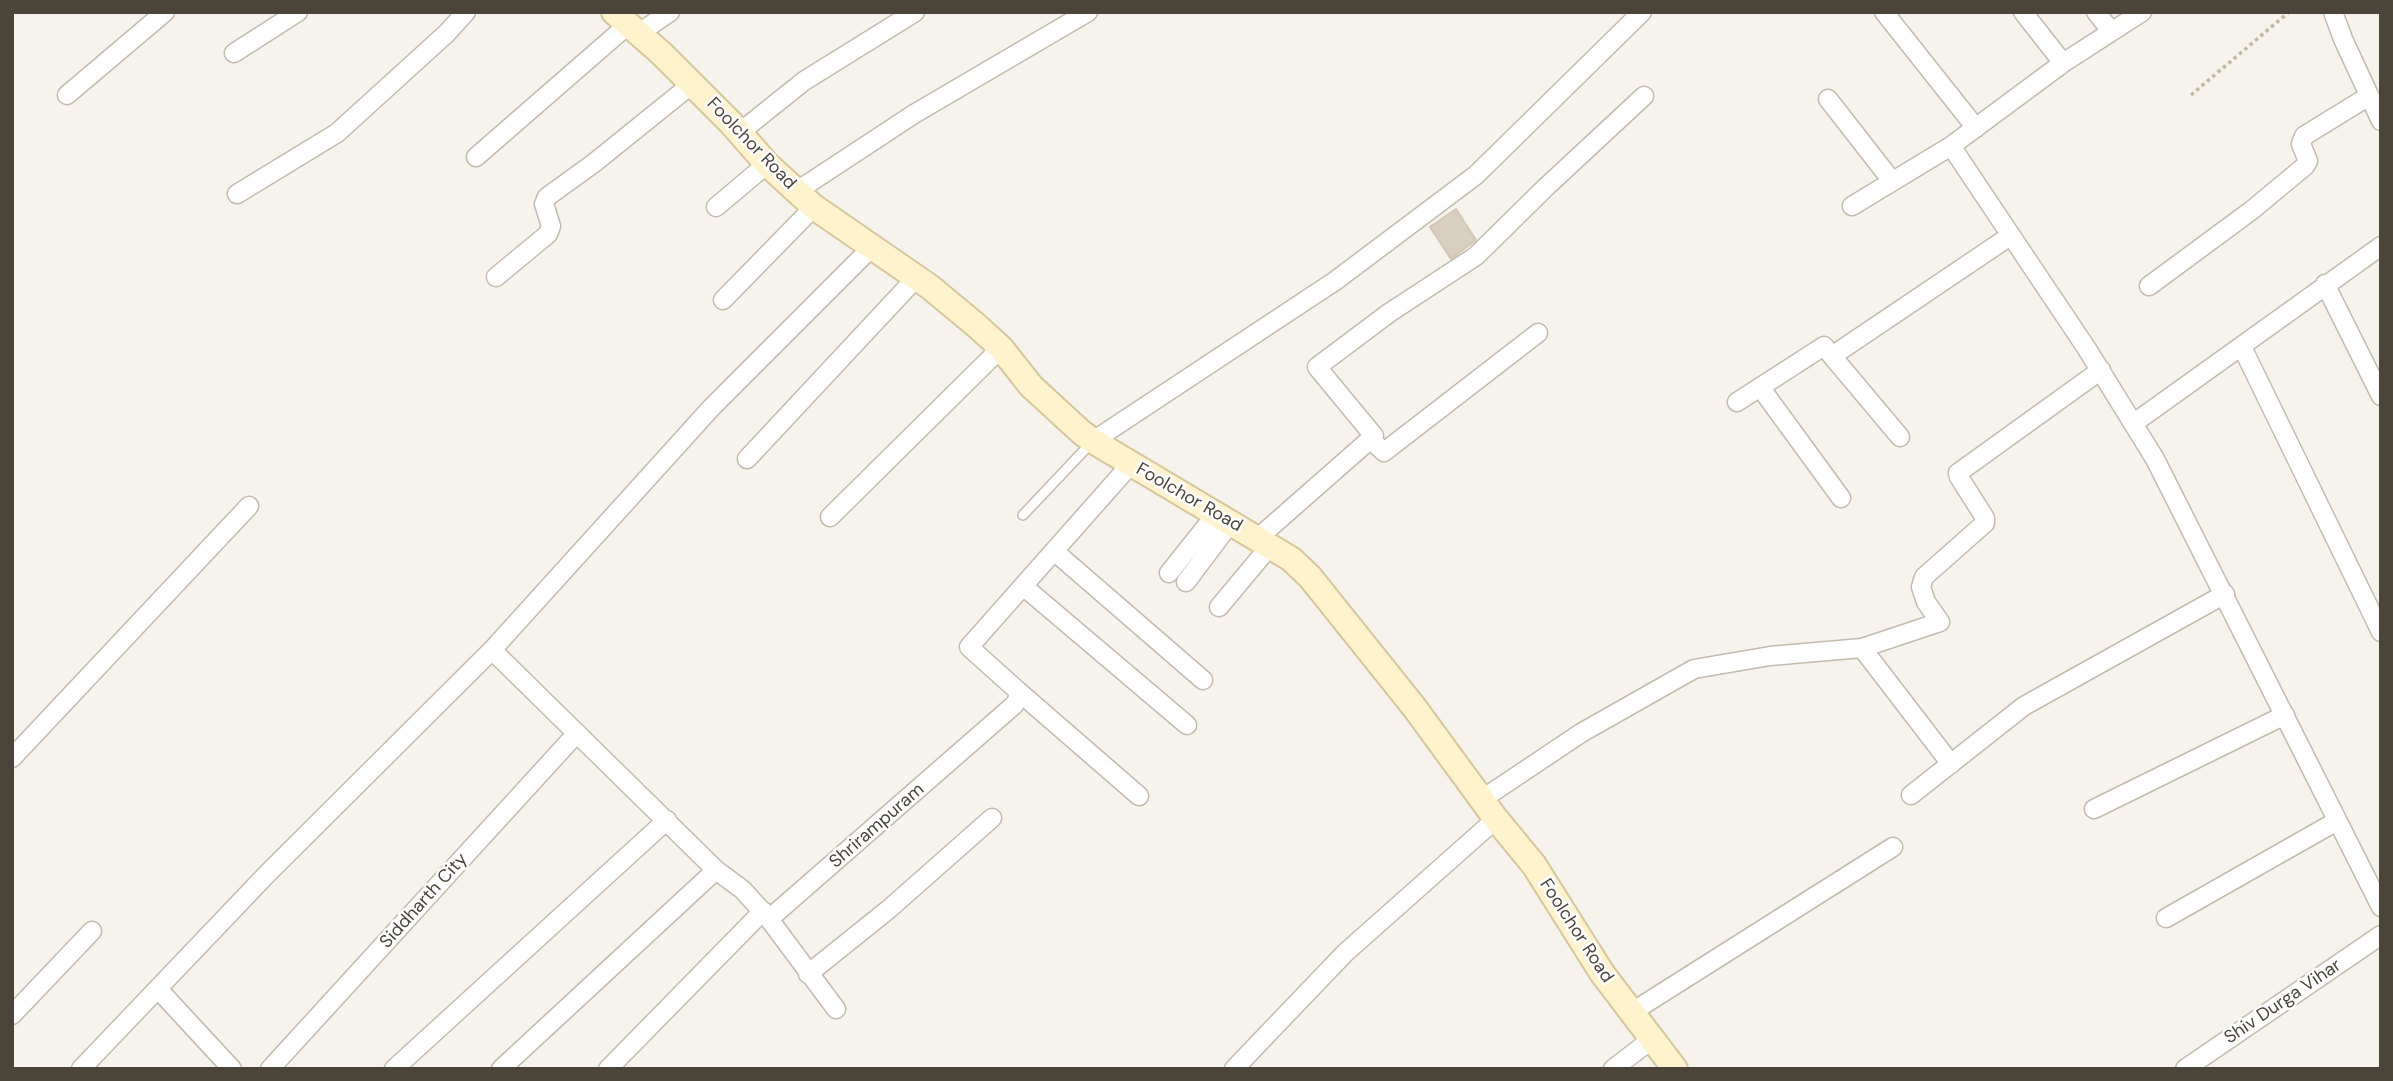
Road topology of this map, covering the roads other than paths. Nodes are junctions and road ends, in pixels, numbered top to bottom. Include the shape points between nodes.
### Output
1 (165, 12) edge
2 (298, 12) edge
3 (466, 12) edge
4 (670, 12) edge
5 (915, 12) edge
6 (1088, 12) edge
7 (1642, 12) edge
8 (1884, 12) edge
9 (2022, 12) edge
10 (2096, 12) edge
11 (2142, 12) edge
12 (2333, 12) edge
13 (628, 23) edge
14 (2111, 31) junction
15 (234, 53) dead end
16 (2063, 63) junction
17 (692, 84) junction
18 (67, 95) dead end
19 (1644, 96) dead end
20 (2369, 96) junction
21 (1828, 99) dead end
22 (2381, 121) edge
23 (1976, 128) junction
24 (739, 133) junction
25 (1951, 146) junction
26 (476, 157) dead end
27 (767, 164) junction
28 (1892, 181) junction
29 (237, 194) dead end
30 (805, 199) junction
31 (1852, 206) dead end
32 (716, 207) dead end
33 (2010, 236) junction
34 (2381, 246) edge
35 (872, 247) junction
36 (496, 277) dead end
37 (916, 278) junction
38 (2325, 285) junction
39 (2149, 286) dead end
40 (723, 300) dead end
41 (1538, 333) dead end
42 (2242, 347) junction
43 (1001, 348) junction
44 (1832, 356) junction
45 (2101, 370) junction
46 (1760, 387) junction
47 (2381, 396) edge
48 (1737, 402) dead end
49 (2134, 423) junction
50 (1900, 436) dead end
51 (1370, 439) junction
52 (1093, 441) junction
53 (747, 460) dead end
54 (1131, 464) junction
55 (1841, 498) dead end
56 (249, 506) dead end
57 (1023, 515) dead end
58 (830, 517) dead end
59 (1224, 518) junction
60 (1264, 542) junction
61 (1054, 551) junction
62 (1169, 573) dead end
63 (1186, 582) dead end
64 (1023, 586) junction
65 (2225, 594) junction
66 (1219, 607) dead end
67 (2381, 632) edge
68 (1863, 648) junction
69 (492, 650) junction
70 (1203, 680) dead end
71 (1018, 691) junction
72 (2285, 715) junction
73 (1187, 725) dead end
74 (578, 733) junction
75 (12, 758) edge
76 (1951, 764) junction
77 (1911, 795) dead end
78 (1139, 796) dead end
79 (1488, 809) junction
80 (2094, 809) dead end
81 (992, 818) dead end
82 (667, 820) junction
83 (2337, 821) junction
84 (1893, 847) dead end
85 (716, 870) junction
86 (2381, 907) edge
87 (766, 915) junction
88 (2166, 918) dead end
89 (92, 931) dead end
90 (2381, 935) edge
91 (808, 974) junction
92 (158, 989) junction
93 (836, 1010) dead end
94 (1632, 1012) junction
95 (12, 1015) edge
96 (1652, 1039) junction
97 (81, 1069) edge
98 (232, 1069) edge
99 (270, 1069) edge
100 (394, 1069) edge
101 (500, 1069) edge
102 (608, 1069) edge
103 (1234, 1069) edge
104 (1613, 1069) edge
105 (1675, 1069) edge
106 (2185, 1069) edge

1 - 18 street
2 - 15 street
3 - 29 street via 337,133
4 - 13 street
5 - 24 street via 804,81
6 - 30 street via 914,114
7 - 52 street via 1476,175 1335,281
8 - 23 street
9 - 16 street
10 - 14 street
11 - 14 street
12 - 20 street
13 - 17 street, Foolchor Road
13 - 26 street
14 - 16 street
16 - 23 street
17 - 24 street, Foolchor Road
17 - 36 street via 547,197 548,234
19 - 51 street via 1476,256 1317,367 1374,436
20 - 22 street
20 - 39 street via 2304,136 2305,166
21 - 28 street
23 - 25 street
24 - 27 street, Foolchor Road
25 - 28 street
25 - 33 street
27 - 30 street, Foolchor Road
27 - 32 street
28 - 31 street
30 - 35 street, Foolchor Road
30 - 40 street
33 - 44 street
33 - 45 street
34 - 38 street
35 - 37 street, Foolchor Road
35 - 69 street via 712,407
37 - 43 street, Foolchor Road
37 - 53 street
38 - 42 street
38 - 47 street
41 - 51 street via 1384,452
42 - 49 street
42 - 67 street
43 - 52 street, Foolchor Road via 1031,386
43 - 58 street
44 - 46 street via 1824,346
44 - 50 street
45 - 49 street
45 - 68 street via 1958,473 1985,523 1924,577 1921,587 1926,602 1940,622
46 - 48 street
46 - 55 street
49 - 65 street
51 - 60 street
52 - 54 street, Foolchor Road
52 - 57 lane
54 - 59 street, Foolchor Road
54 - 61 street
56 - 75 street
59 - 60 street, Foolchor Road
59 - 62 street
59 - 63 street
60 - 66 street
60 - 79 street, Foolchor Road via 1310,578
61 - 64 street
61 - 70 street
64 - 71 street via 969,647
64 - 73 street
65 - 72 street
65 - 76 street via 2024,706
68 - 76 street
68 - 79 street via 1770,656 1695,669 1581,733
69 - 74 street
69 - 92 street
71 - 78 street
71 - 87 street, Shrirampuram via 1014,705
72 - 80 street
72 - 83 street
74 - 82 street
74 - 99 street, Siddharth City
76 - 77 street
79 - 94 street, Foolchor Road via 1534,865
79 - 103 street
81 - 91 street
82 - 85 street
82 - 100 street
83 - 86 street
83 - 88 street
84 - 94 street
85 - 87 street
85 - 101 street
87 - 91 street
87 - 102 street, Shrirampuram
89 - 95 street
90 - 106 street, Shiv Durga Vihar
91 - 93 street
92 - 97 street
92 - 98 street
94 - 96 street, Foolchor Road
96 - 104 street
96 - 105 street, Foolchor Road

